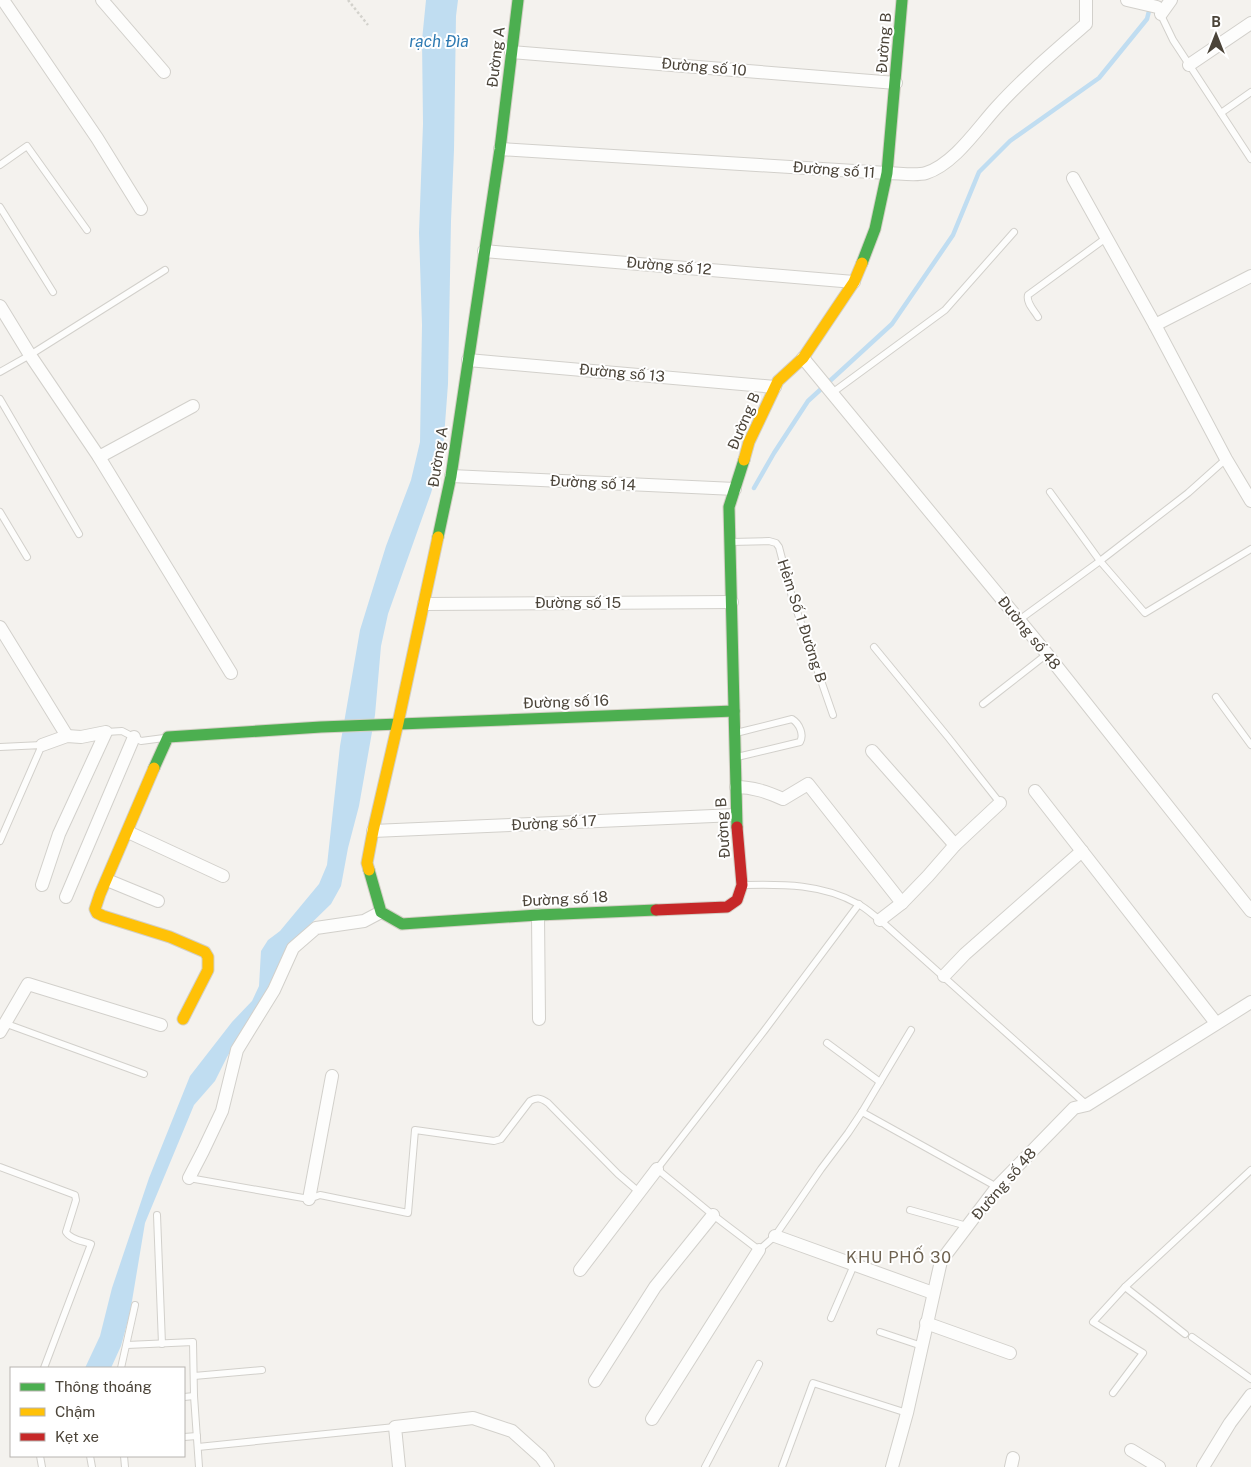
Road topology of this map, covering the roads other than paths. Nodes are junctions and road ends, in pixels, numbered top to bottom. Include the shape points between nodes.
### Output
1 (3, 0) edge
2 (102, 0) edge
3 (518, 0) edge
4 (902, 0) edge
5 (1086, 0) edge
6 (1127, 0) edge
7 (1171, 0) edge
8 (1159, 11) junction
9 (1251, 23) edge
10 (511, 52) junction
11 (1189, 65) junction
12 (164, 72) dead end
13 (896, 83) junction
14 (1251, 92) edge
15 (1221, 113) junction
16 (500, 149) junction
17 (1250, 154) edge
18 (0, 165) edge
19 (887, 173) junction
20 (1073, 178) dead end
21 (0, 208) edge
22 (141, 209) dead end
23 (87, 230) dead end
24 (1014, 232) dead end
25 (1106, 238) junction
26 (484, 251) junction
27 (165, 270) dead end
28 (1251, 276) edge
29 (854, 282) junction
30 (54, 292) dead end
31 (0, 306) edge
32 (1038, 317) dead end
33 (1155, 325) junction
34 (30, 355) junction
35 (803, 358) junction
36 (468, 360) junction
37 (0, 372) edge
38 (775, 387) junction
39 (830, 391) junction
40 (0, 400) edge
41 (193, 406) dead end
42 (99, 458) junction
43 (1226, 459) junction
44 (451, 476) junction
45 (735, 489) junction
46 (1050, 492) dead end
47 (1251, 501) edge
48 (0, 512) edge
49 (80, 534) dead end
50 (730, 542) junction
51 (1251, 549) edge
52 (27, 557) dead end
53 (1100, 561) junction
54 (732, 602) junction
55 (424, 604) junction
56 (1019, 620) junction
57 (0, 627) edge
58 (874, 647) dead end
59 (1047, 654) junction
60 (231, 674) dead end
61 (1216, 697) dead end
62 (983, 704) dead end
63 (734, 711) junction
64 (833, 715) dead end
65 (398, 723) junction
66 (106, 732) junction
67 (734, 733) junction
68 (67, 736) junction
69 (134, 737) junction
70 (168, 737) junction
71 (1251, 745) edge
72 (42, 746) junction
73 (0, 747) edge
74 (872, 751) dead end
75 (735, 758) junction
76 (736, 787) junction
77 (1035, 791) dead end
78 (1000, 803) joint
79 (736, 815) junction
80 (373, 831) junction
81 (128, 832) junction
82 (0, 841) edge
83 (955, 845) junction
84 (1082, 851) junction
85 (224, 876) dead end
86 (107, 880) junction
87 (42, 885) dead end
88 (742, 885) junction
89 (66, 897) dead end
90 (158, 901) dead end
91 (902, 903) junction
92 (859, 904) junction
93 (1251, 911) edge
94 (380, 912) junction
95 (538, 914) junction
96 (880, 920) junction
97 (944, 976) junction
98 (1251, 1002) edge
99 (183, 1019) dead end
100 (539, 1019) dead end
101 (1216, 1023) junction
102 (1, 1026) edge
103 (161, 1026) dead end
104 (911, 1030) dead end
105 (827, 1042) dead end
106 (144, 1074) dead end
107 (332, 1076) dead end
108 (880, 1082) junction
109 (1088, 1105) junction
110 (862, 1112) junction
111 (0, 1167) edge
112 (657, 1170) junction
113 (1251, 1170) edge
114 (189, 1178) joint
115 (997, 1187) junction
116 (640, 1192) junction
117 (309, 1199) junction
118 (910, 1210) dead end
119 (157, 1215) dead end
120 (713, 1215) junction
121 (967, 1226) junction
122 (775, 1236) junction
123 (759, 1250) junction
124 (854, 1265) junction
125 (580, 1270) dead end
126 (1125, 1288) junction
127 (933, 1293) junction
128 (136, 1305) dead end
129 (831, 1318) dead end
130 (926, 1324) junction
131 (880, 1332) dead end
132 (1185, 1334) dead end
133 (1192, 1337) dead end
134 (162, 1344) junction
135 (127, 1345) junction
136 (922, 1346) junction
137 (1010, 1353) dead end
138 (758, 1364) dead end
139 (44, 1367) edge
140 (121, 1367) edge
141 (262, 1370) dead end
142 (194, 1376) junction
143 (1251, 1379) edge
144 (596, 1381) dead end
145 (1114, 1392) dead end
146 (1251, 1395) edge
147 (194, 1396) junction
148 (185, 1397) edge
149 (907, 1413) junction
150 (652, 1419) dead end
151 (395, 1427) junction
152 (197, 1436) junction
153 (185, 1437) edge
154 (198, 1447) junction
155 (1131, 1450) dead end
156 (199, 1467) edge
157 (399, 1467) edge
158 (548, 1467) edge
159 (705, 1467) edge
160 (782, 1467) edge
161 (892, 1467) edge
162 (1159, 1467) edge
163 (1203, 1467) edge

1 - 22 street
2 - 12 street
3 - 10 street, Đường A
4 - 13 street, Đường B
5 - 19 street, Đường số 11 via 1086,24 995,108 975,134 942,165 924,174
6 - 8 street
7 - 8 street
8 - 11 lane
9 - 11 street
10 - 13 street, Đường số 10
10 - 16 street, Đường A
11 - 15 lane
13 - 19 street, Đường B
14 - 15 lane
15 - 17 lane
16 - 19 street, Đường số 11
16 - 26 street, Đường A
18 - 23 lane via 27,146
19 - 29 street, Đường B via 875,229
20 - 25 street
21 - 30 lane
24 - 39 lane via 945,310
25 - 32 lane via 1028,295 1027,299
25 - 33 street
26 - 29 street, Đường số 12
26 - 36 street, Đường A
27 - 34 lane
28 - 33 street
29 - 35 street, Đường B
31 - 34 street
33 - 43 street
34 - 37 lane
34 - 42 street
35 - 38 street, Đường B
35 - 39 street, Đường số 48
36 - 38 street, Đường số 13
36 - 44 street, Đường A
38 - 45 street, Đường B via 749,442
39 - 56 street, Đường số 48
40 - 49 lane
41 - 42 street
42 - 60 street
43 - 47 street
43 - 53 lane via 1188,493
44 - 45 street, Đường số 14
44 - 55 street, Đường A
45 - 50 street, Đường B via 729,507
46 - 53 lane
48 - 52 lane
50 - 54 street, Đường B
50 - 64 lane, Hẻm Số 1 Đường B via 769,541 779,548 792,597
51 - 53 lane via 1145,613
53 - 56 lane
54 - 55 street, Đường số 15
54 - 63 street, Đường B
55 - 65 street, Đường A
56 - 59 street, Đường số 48
57 - 68 street
58 - 78 lane
59 - 62 lane
59 - 93 street, Đường số 48
61 - 71 lane
63 - 65 street, Đường số 16
63 - 67 street, Đường B
65 - 70 street, Đường số 16
65 - 80 street, Đường A
66 - 68 street
66 - 69 lane via 122,731
66 - 87 street via 60,834
67 - 75 street, Đường B
67 - 75 lane via 792,720 800,728 802,739
68 - 72 street
69 - 70 lane via 141,741
69 - 89 street
70 - 81 street
72 - 73 lane
72 - 82 lane
74 - 83 street
75 - 76 street, Đường B
76 - 79 street, Đường B
76 - 91 street via 760,790 783,799 808,784
77 - 84 street
78 - 83 street
79 - 80 street, Đường số 17
79 - 88 street, Đường B
80 - 94 street, Đường A via 367,863
81 - 85 street
81 - 86 street
83 - 91 street
84 - 97 street
84 - 101 street
86 - 90 street
86 - 99 street via 95,909 97,913 206,952 208,970
88 - 92 lane via 804,887 830,892
88 - 95 street, Đường số 18 via 737,900 727,907
91 - 96 street
92 - 96 lane
92 - 112 lane
94 - 95 street, Đường số 18 via 402,924
94 - 114 street via 364,921 316,928 293,948 274,990 237,1050 222,1111
95 - 100 street
96 - 97 lane
97 - 109 lane
98 - 101 street, Đường số 48
101 - 109 street, Đường số 48
102 - 103 street via 28,984
102 - 106 lane
104 - 108 lane
105 - 108 lane
107 - 117 street
108 - 110 lane
109 - 115 street, Đường số 48 via 1074,1108
110 - 115 lane
110 - 122 lane
111 - 139 lane via 75,1194 66,1232 73,1238 92,1244
112 - 116 street
112 - 120 lane
113 - 126 lane
114 - 117 lane
115 - 121 street, Đường số 48
116 - 117 lane via 548,1103 535,1098 502,1139 494,1141 415,1130 408,1213 320,1195
116 - 125 street
118 - 121 lane
119 - 134 lane
120 - 123 lane
120 - 144 street via 655,1287
121 - 127 street, Đường số 48 via 941,1261
122 - 123 lane
122 - 124 street
123 - 150 street
124 - 127 street
124 - 129 lane
126 - 132 lane
126 - 145 lane via 1094,1322 1142,1353
127 - 130 street, Đường số 48
128 - 135 lane
130 - 136 street, Đường số 48
130 - 137 street
131 - 136 lane
133 - 143 lane
134 - 135 lane
134 - 142 lane via 193,1342
135 - 140 lane
136 - 149 street, Đường số 48
138 - 159 lane
141 - 142 lane
142 - 147 lane
146 - 163 street
147 - 148 lane
147 - 152 lane
149 - 160 lane via 813,1383
149 - 161 street, Đường số 48
151 - 154 lane
151 - 157 street
151 - 158 street via 473,1418 512,1431
152 - 153 lane
152 - 154 lane
154 - 156 lane
155 - 162 street

